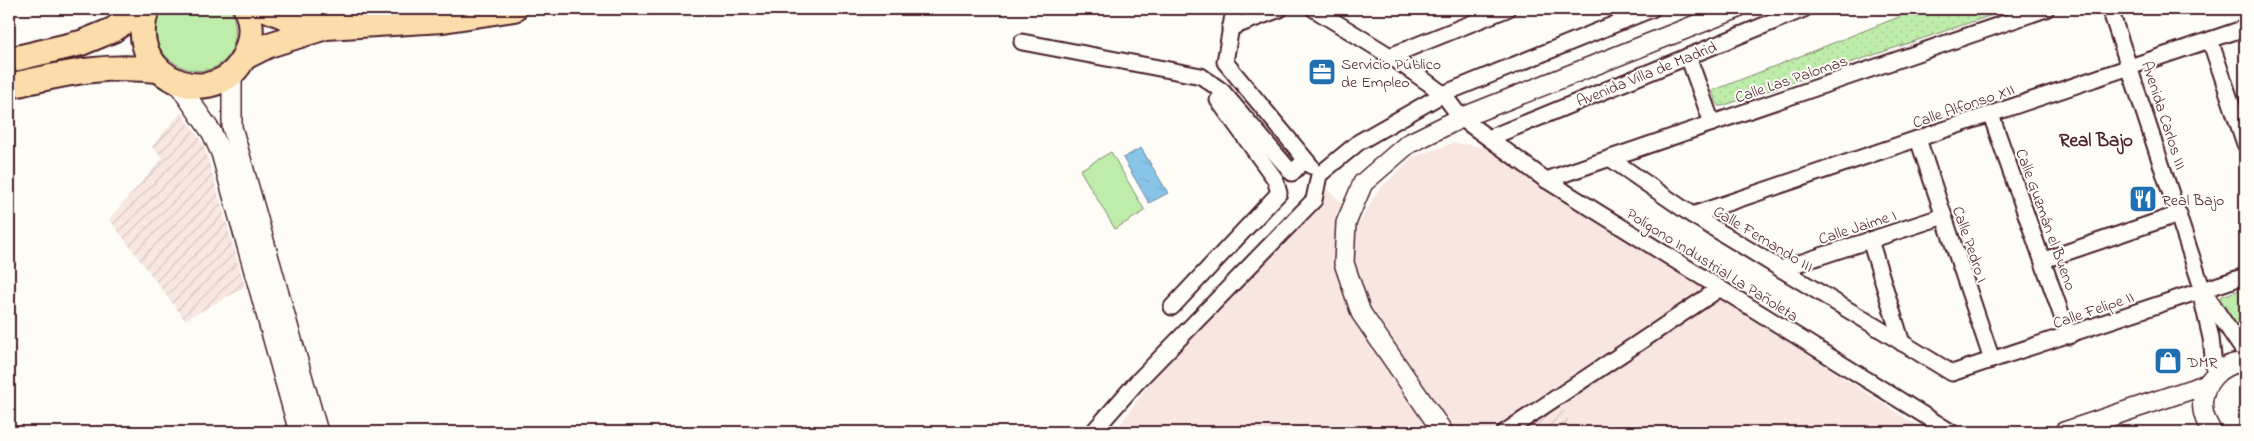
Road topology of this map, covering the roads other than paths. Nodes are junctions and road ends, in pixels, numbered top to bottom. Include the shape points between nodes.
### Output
1 (142, 9) edge
2 (147, 9) edge
3 (246, 9) edge
4 (266, 9) edge
5 (514, 9) edge
6 (1234, 9) edge
7 (1280, 9) edge
8 (1314, 9) edge
9 (1507, 9) edge
10 (1652, 9) edge
11 (1736, 9) edge
12 (1804, 9) edge
13 (2046, 9) edge
14 (2110, 9) edge
15 (326, 27) junction
16 (1230, 28) junction
17 (2245, 28) edge
18 (2210, 40) junction
19 (1022, 42) dead end
20 (1390, 56) junction
21 (1688, 56) junction
22 (9, 60) edge
23 (238, 65) junction
24 (2130, 67) junction
25 (168, 76) junction
26 (1201, 76) junction
27 (9, 86) edge
28 (1443, 94) junction
29 (1991, 114) junction
30 (1461, 118) junction
31 (1712, 123) junction
32 (1489, 138) junction
33 (1918, 139) junction
34 (2245, 144) edge
35 (1611, 158) junction
36 (1305, 160) junction
37 (1319, 175) junction
38 (1546, 180) junction
39 (2179, 214) junction
40 (1692, 215) junction
41 (1944, 216) junction
42 (1870, 240) junction
43 (2044, 260) junction
44 (1781, 269) junction
45 (2245, 276) edge
46 (1719, 289) junction
47 (2203, 290) junction
48 (1172, 307) dead end
49 (2069, 336) junction
50 (1902, 343) junction
51 (2245, 353) edge
52 (1992, 360) junction
53 (2245, 363) edge
54 (1952, 373) joint
55 (2211, 379) junction
56 (2092, 427) edge
57 (299, 432) edge
58 (318, 432) edge
59 (1093, 432) edge
60 (1443, 432) edge
61 (1505, 432) edge
62 (1952, 432) edge
63 (2064, 432) edge
64 (2212, 432) edge

1 - 22 main road via 113,30 81,43
2 - 25 main road via 142,21 142,39 148,56
3 - 23 main road via 250,17 251,38
4 - 15 main road
5 - 15 main road via 443,20
6 - 16 street
7 - 16 street
8 - 20 street, Polígono Industrial La Pañoleta
9 - 20 street
10 - 28 street
11 - 30 street
12 - 21 street, Avenida Villa de Madrid
13 - 31 street, Calle Las Palomas
14 - 24 street, Avenida Carlos III
15 - 23 main road via 269,45
16 - 36 street via 1224,62
17 - 18 street, Calle Alfonso XII
18 - 24 street, Calle Alfonso XII
18 - 34 street
19 - 26 street
20 - 28 street, Polígono Industrial La Pañoleta
21 - 31 street
21 - 32 street, Avenida Villa de Madrid
23 - 25 main road via 215,83 196,86
23 - 58 street via 232,126
24 - 29 street, Calle Alfonso XII
24 - 39 street, Avenida Carlos III
25 - 27 main road via 114,67
25 - 57 street via 212,133 221,153
26 - 36 street via 1222,91 1292,173
26 - 48 street via 1275,179 1279,193
28 - 30 street, Polígono Industrial La Pañoleta
28 - 37 street via 1359,142
29 - 33 street, Calle Alfonso XII
29 - 43 street, Calle Guzmán el Bueno
30 - 32 street, Polígono Industrial La Pañoleta
30 - 60 street via 1408,144 1363,183 1346,223 1344,263 1361,313
31 - 35 street, Calle Las Palomas
32 - 38 street, Polígono Industrial La Pañoleta
33 - 40 street, Calle Alfonso XII
33 - 41 street, Calle Pedro I
35 - 38 street, Calle Las Palomas
35 - 40 street, Calle Fernando III
36 - 37 street
37 - 59 street via 1314,200 1136,383
38 - 46 street, Polígono Industrial La Pañoleta
39 - 43 street
39 - 47 street, Avenida Carlos III
40 - 44 street, Calle Fernando III
41 - 42 street, Calle Jaime I
41 - 52 street, Calle Pedro I
42 - 44 street, Calle Jaime I
42 - 50 street
43 - 49 street, Calle Guzmán el Bueno
44 - 50 street, Calle Fernando III
45 - 47 street, Calle Felipe II
46 - 61 street
46 - 62 street, Polígono Industrial La Pañoleta
47 - 49 street, Calle Felipe II
47 - 51 street, Avenida Carlos III
47 - 55 street, Avenida Carlos III via 2201,295 2211,338
49 - 52 street, Calle Felipe II
50 - 54 street, Calle Fernando III
52 - 54 street, Calle Felipe II
53 - 55 street via 2230,365
55 - 56 street
55 - 64 street via 2203,396 2202,408
56 - 63 street

